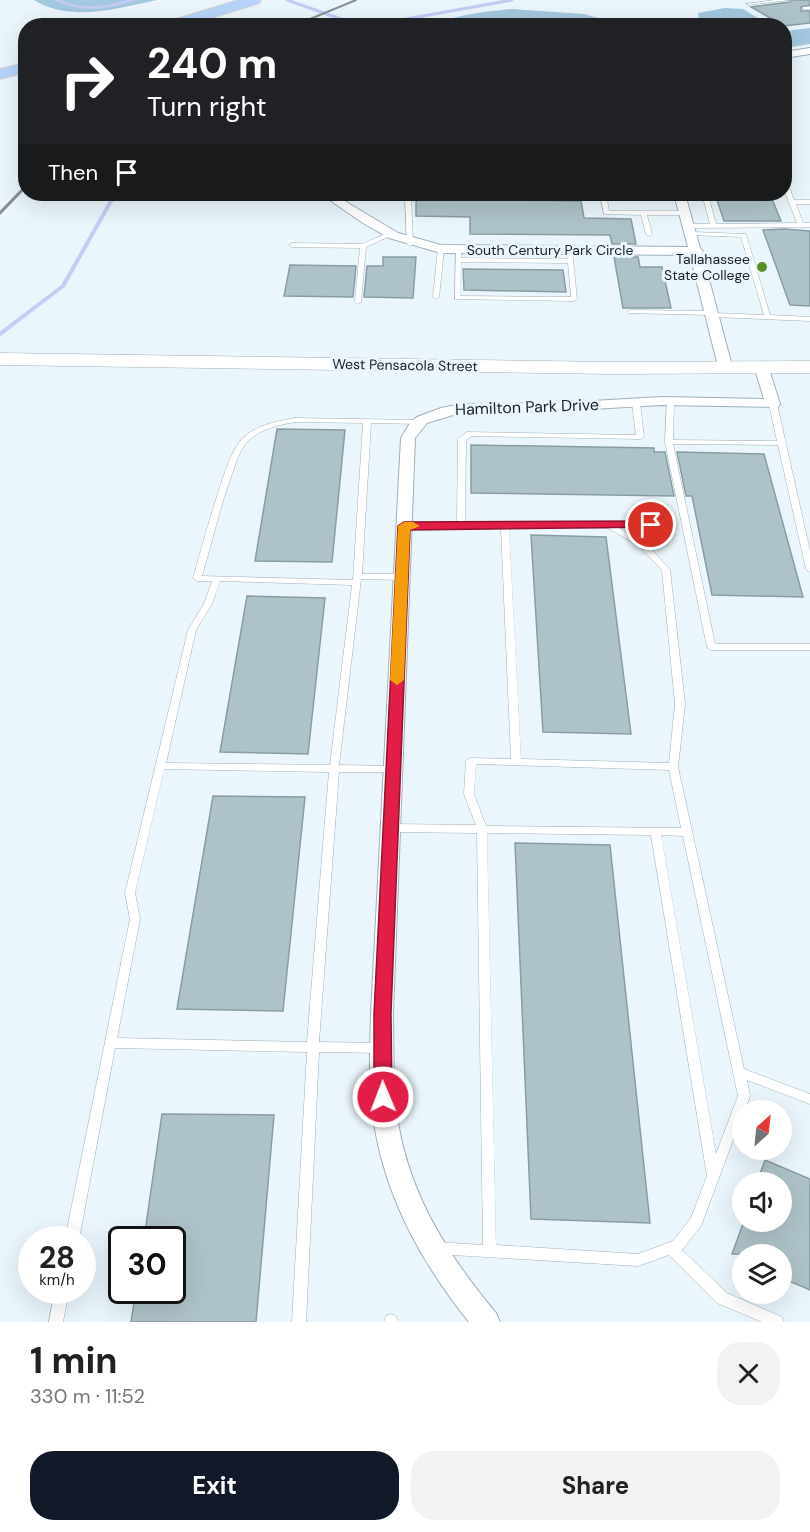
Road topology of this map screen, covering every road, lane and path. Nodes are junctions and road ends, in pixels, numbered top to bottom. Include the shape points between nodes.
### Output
1 (253, 0) edge
2 (788, 0) edge
3 (748, 4) dead end
4 (194, 18) edge
5 (810, 51) edge
6 (792, 54) edge
7 (18, 69) edge
8 (0, 74) edge
9 (337, 201) edge
10 (408, 201) edge
11 (604, 201) edge
12 (682, 201) edge
13 (707, 201) edge
14 (792, 202) joint
15 (810, 202) edge
16 (644, 213) junction
17 (689, 224) junction
18 (713, 225) junction
19 (801, 225) junction
20 (810, 225) edge
21 (390, 234) junction
22 (649, 234) dead end
23 (407, 242) junction
24 (292, 245) dead end
25 (363, 246) junction
26 (441, 249) junction
27 (697, 251) junction
28 (458, 255) junction
29 (571, 256) junction
30 (436, 297) dead end
31 (358, 302) dead end
32 (630, 312) dead end
33 (712, 314) junction
34 (767, 315) junction
35 (810, 319) edge
36 (0, 359) edge
37 (725, 366) junction
38 (761, 366) junction
39 (810, 367) edge
40 (669, 401) junction
41 (636, 402) junction
42 (773, 404) junction
43 (367, 421) junction
44 (419, 422) junction
45 (669, 442) junction
46 (782, 443) junction
47 (505, 525) junction
48 (609, 525) junction
49 (651, 525) dead end
50 (404, 526) junction
51 (461, 526) junction
52 (810, 570) edge
53 (402, 577) junction
54 (217, 579) junction
55 (357, 580) junction
56 (810, 647) edge
57 (516, 763) junction
58 (160, 766) junction
59 (673, 767) junction
60 (334, 768) junction
61 (393, 769) junction
62 (391, 828) junction
63 (482, 829) junction
64 (655, 831) junction
65 (687, 832) junction
66 (111, 1043) junction
67 (313, 1046) junction
68 (382, 1048) junction
69 (738, 1072) junction
70 (810, 1100) edge
71 (713, 1177) junction
72 (75, 1226) edge
73 (433, 1248) junction
74 (671, 1248) junction
75 (490, 1251) junction
76 (59, 1304) edge
77 (56, 1322) edge
78 (299, 1322) edge
79 (486, 1322) edge
80 (777, 1322) edge

1 - 4 main road
2 - 3 lane
5 - 6 street
7 - 8 main road
9 - 21 street, South Century Park Circle
10 - 23 lane
11 - 16 lane via 606,213
12 - 17 street
13 - 18 lane
14 - 15 lane
14 - 19 lane
16 - 17 lane
16 - 22 lane
17 - 18 lane
17 - 27 street
17 - 34 lane via 744,235
18 - 19 lane
19 - 20 lane
21 - 23 street, South Century Park Circle
21 - 25 lane
23 - 26 street, South Century Park Circle
24 - 25 lane
25 - 31 lane
26 - 28 street, South Century Park Circle
26 - 30 lane
27 - 29 street, South Century Park Circle
27 - 33 street
28 - 29 street, South Century Park Circle
28 - 29 lane via 458,298 574,299
32 - 33 lane
33 - 34 lane
33 - 37 street
34 - 35 lane
36 - 37 main road, West Pensacola Street via 612,368
37 - 38 main road, West Pensacola Street
38 - 39 main road, West Pensacola Street
38 - 42 street
40 - 41 street, Hamilton Park Drive
40 - 42 street, Hamilton Park Drive
40 - 45 lane
41 - 44 street, Hamilton Park Drive via 463,408 434,414
41 - 51 lane via 640,436 470,434 462,439
42 - 46 lane
43 - 44 lane
43 - 54 lane via 276,423 244,441 236,451 197,578
43 - 55 lane
44 - 50 street via 408,438
45 - 46 lane
45 - 56 lane via 711,647
46 - 52 lane
47 - 48 lane
47 - 51 lane
47 - 57 lane
48 - 49 lane
48 - 59 lane via 642,544 666,570 680,704
50 - 51 lane
50 - 53 street
53 - 55 lane
53 - 61 street
54 - 55 lane
54 - 58 lane via 192,630
55 - 60 lane
57 - 59 lane
57 - 63 lane via 471,761 469,794
58 - 60 lane
58 - 66 lane via 130,893 135,919
59 - 65 lane
60 - 61 lane
60 - 67 lane
61 - 62 street
62 - 63 lane
62 - 68 street
63 - 64 lane
63 - 75 lane
64 - 65 lane
64 - 71 lane
65 - 69 lane
66 - 67 lane
66 - 72 lane
67 - 68 lane
67 - 78 lane
68 - 73 street via 383,1097 397,1169 415,1217
69 - 70 lane
69 - 71 lane via 744,1096
71 - 74 lane via 696,1222
73 - 75 lane
73 - 79 street
74 - 75 lane via 638,1260
74 - 80 lane via 722,1298
76 - 77 lane

